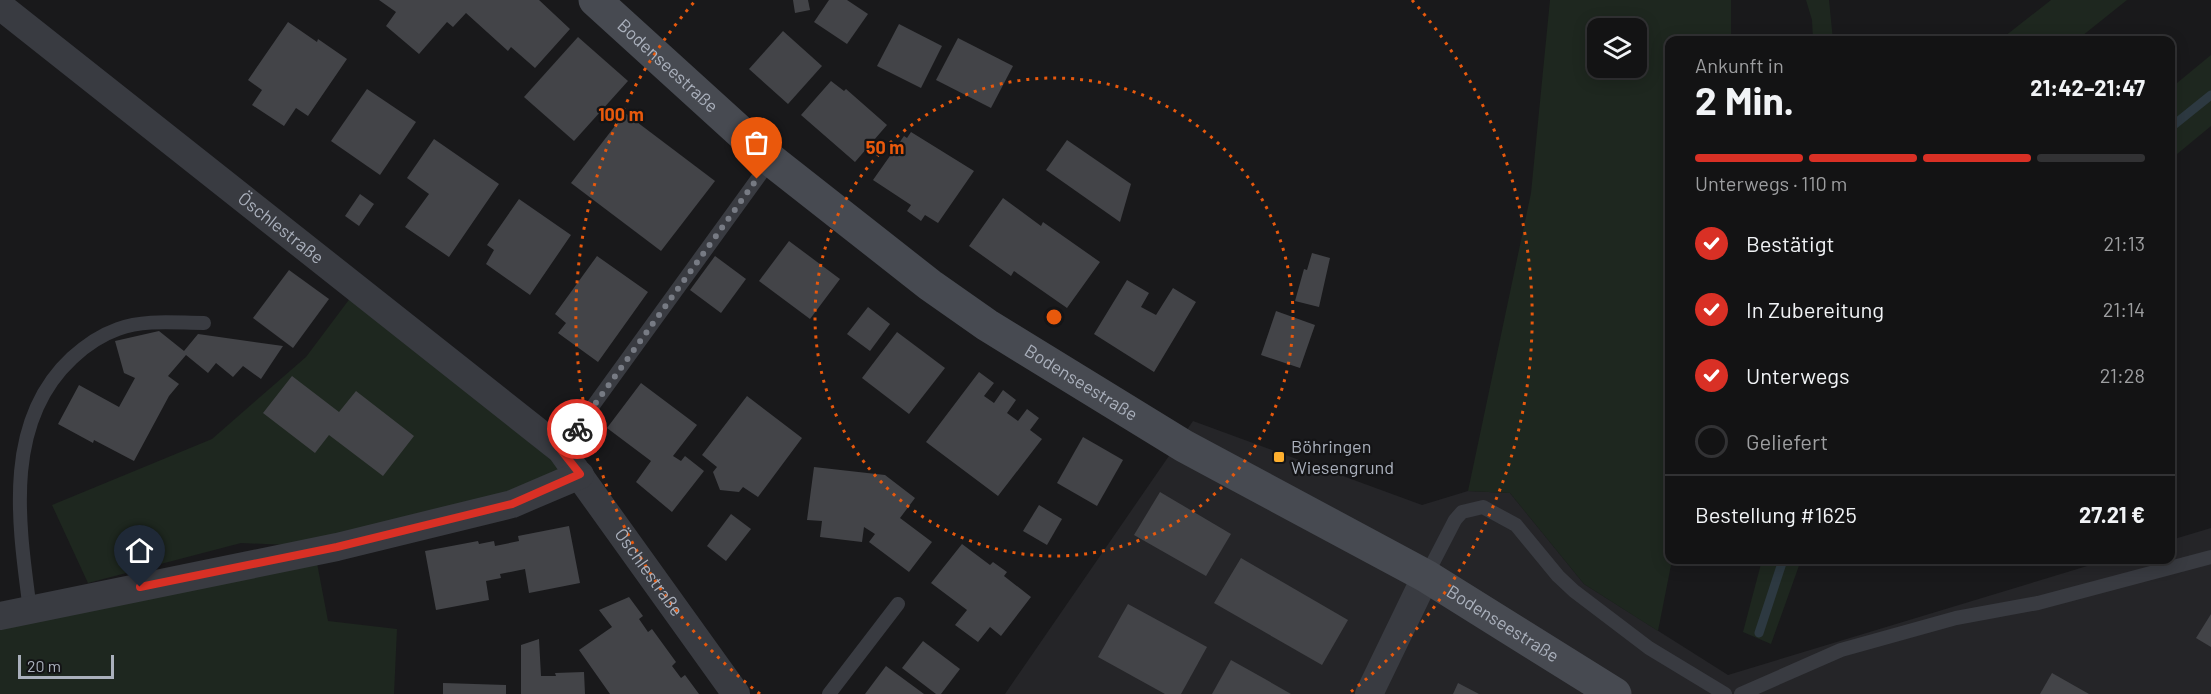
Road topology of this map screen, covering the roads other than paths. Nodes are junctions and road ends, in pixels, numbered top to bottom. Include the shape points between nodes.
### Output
1 (595, 0) edge
2 (0, 6) edge
3 (771, 160) junction
4 (204, 323) dead end
5 (561, 450) junction
6 (580, 474) junction
7 (2211, 557) edge
8 (1426, 576) junction
9 (898, 604) dead end
10 (30, 610) junction
11 (0, 616) edge
12 (729, 692) edge
13 (829, 694) edge
14 (1369, 694) edge
15 (1615, 694) edge
16 (1725, 694) edge
17 (1741, 694) edge

1 - 3 street, Bodenseestraße
2 - 5 street, Öschlestraße
3 - 5 lane
3 - 8 street, Bodenseestraße via 987,325 1184,446
4 - 10 lane via 147,322 118,328 86,345 61,368 40,398 25,441 20,481 20,531
5 - 6 street, Öschlestraße
6 - 10 street via 512,504 436,523
6 - 12 street, Öschlestraße
7 - 17 lane via 2038,603 1956,618 1841,650
8 - 14 street
8 - 15 street, Bodenseestraße
8 - 16 lane via 1455,520 1462,512 1483,507 1516,525 1574,591 1649,648
9 - 13 lane
10 - 11 street

